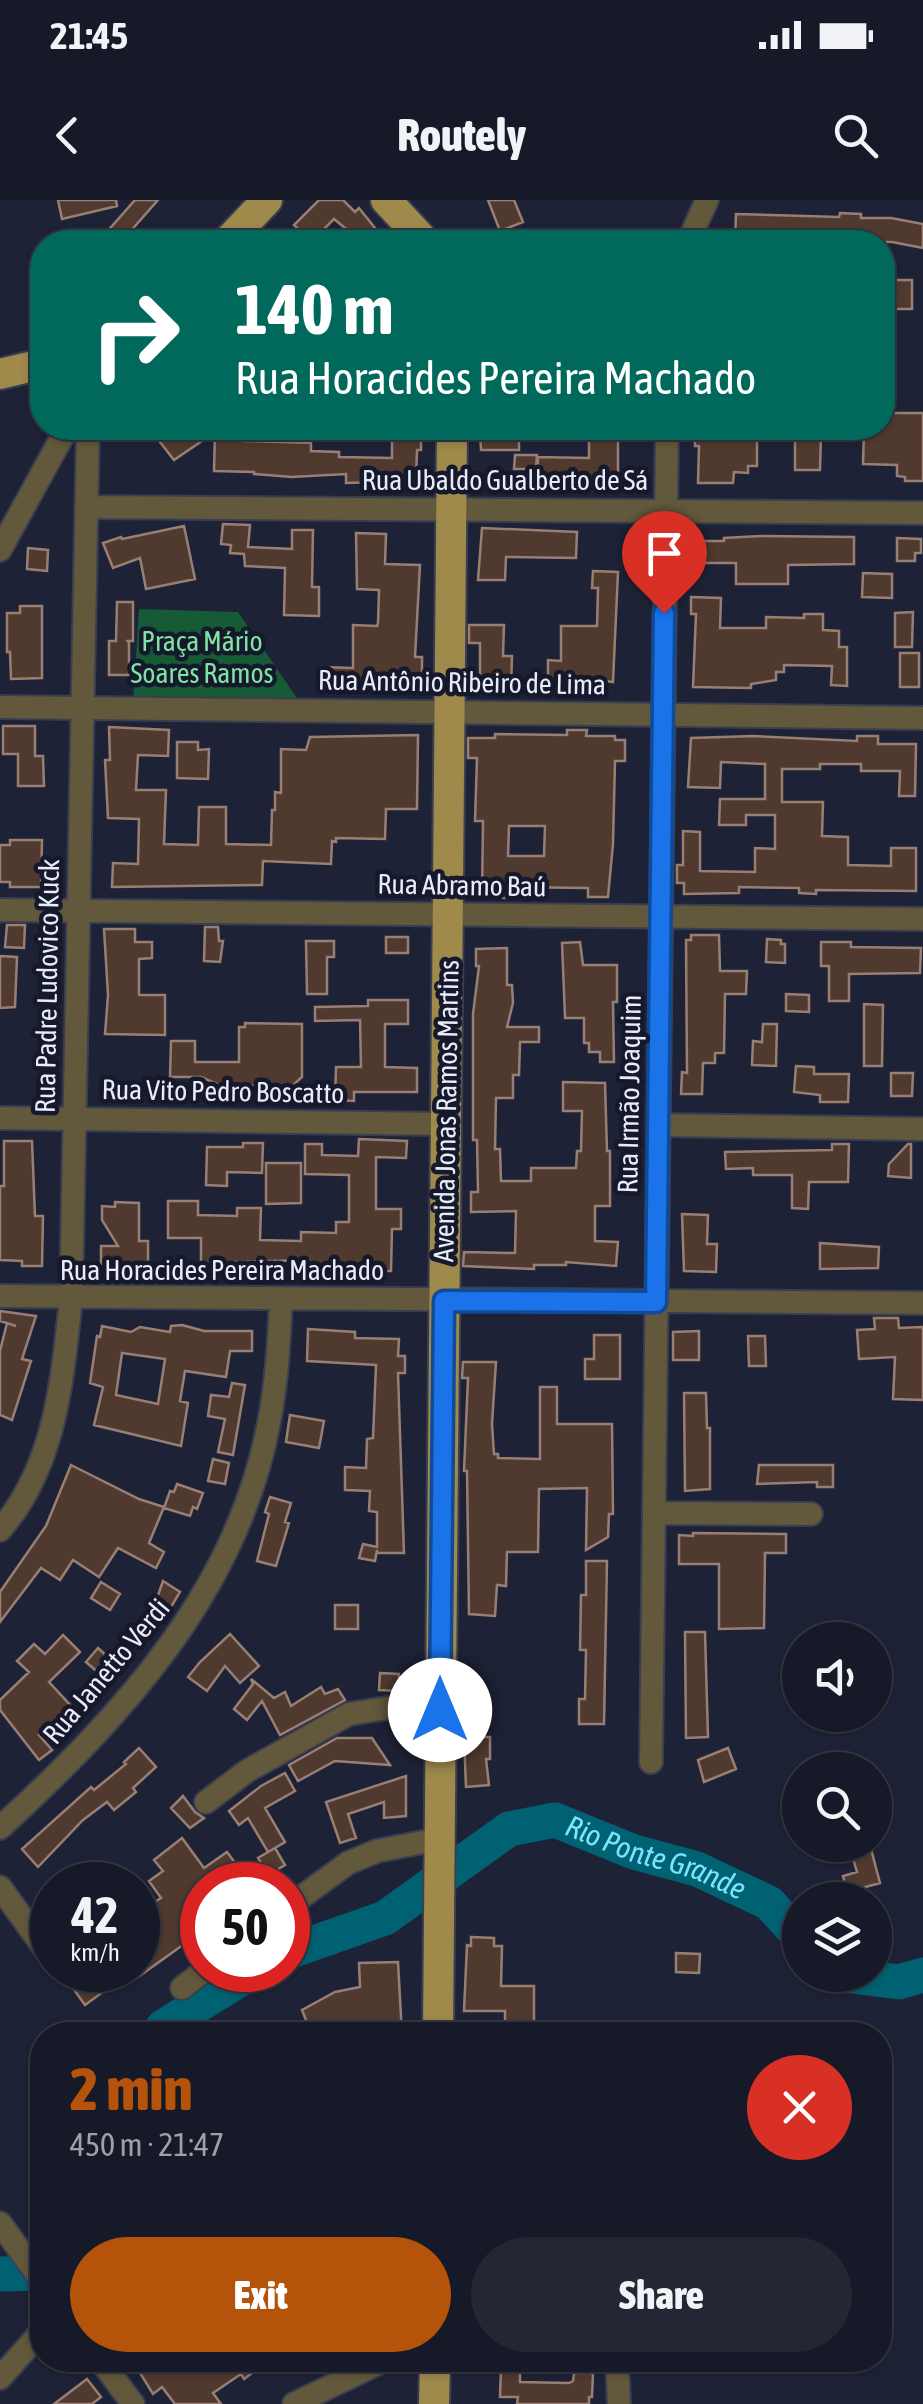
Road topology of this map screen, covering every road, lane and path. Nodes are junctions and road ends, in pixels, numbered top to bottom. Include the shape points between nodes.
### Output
1 (268, 200) edge
2 (386, 200) edge
3 (708, 200) edge
4 (239, 230) edge
5 (414, 230) edge
6 (694, 230) edge
7 (30, 367) edge
8 (0, 374) edge
9 (61, 440) edge
10 (88, 440) edge
11 (452, 440) edge
12 (667, 440) edge
13 (86, 506) junction
14 (451, 509) junction
15 (666, 511) junction
16 (923, 512) edge
17 (0, 550) edge
18 (0, 707) edge
19 (82, 708) junction
20 (449, 712) junction
21 (663, 715) junction
22 (923, 718) edge
23 (0, 910) edge
24 (78, 911) junction
25 (448, 914) junction
26 (661, 917) junction
27 (923, 919) edge
28 (0, 1118) edge
29 (74, 1119) junction
30 (446, 1124) junction
31 (658, 1126) junction
32 (923, 1129) edge
33 (0, 1296) edge
34 (71, 1299) junction
35 (281, 1300) junction
36 (444, 1301) junction
37 (656, 1302) junction
38 (923, 1304) edge
39 (654, 1513) junction
40 (811, 1514) dead end
41 (0, 1530) edge
42 (440, 1710) junction
43 (651, 1762) dead end
44 (206, 1802) dead end
45 (0, 1828) edge
46 (439, 1838) junction
47 (0, 1886) edge
48 (310, 1891) edge
49 (30, 1928) edge
50 (438, 2022) edge
51 (0, 2223) edge
52 (30, 2263) edge
53 (30, 2344) edge
54 (109, 2372) edge
55 (360, 2372) edge
56 (435, 2372) edge
57 (618, 2372) edge
58 (0, 2378) edge
59 (133, 2404) edge
60 (294, 2404) edge
61 (434, 2404) edge
62 (619, 2404) edge

1 - 4 main road
2 - 5 main road
3 - 6 street
7 - 8 main road
9 - 17 street
10 - 13 street, Rua Padre Ludovico Kuck
11 - 14 main road, Avenida Jonas Ramos Martins
12 - 15 street, Rua Irmão Joaquim
13 - 14 street, Rua Ubaldo Gualberto de Sá
13 - 19 street, Rua Padre Ludovico Kuck
14 - 15 street, Rua Ubaldo Gualberto de Sá
14 - 20 main road, Avenida Jonas Ramos Martins
15 - 16 street, Rua Ubaldo Gualberto de Sá
15 - 21 street, Rua Irmão Joaquim
18 - 19 street, Rua Antônio Ribeiro de Lima
19 - 20 street, Rua Antônio Ribeiro de Lima
19 - 24 street, Rua Padre Ludovico Kuck
20 - 21 street, Rua Antônio Ribeiro de Lima
20 - 25 main road, Avenida Jonas Ramos Martins
21 - 22 street, Rua Antônio Ribeiro de Lima
21 - 26 street, Rua Irmão Joaquim
23 - 24 street, Rua Abramo Baú
24 - 25 street, Rua Abramo Baú
24 - 29 street, Rua Padre Ludovico Kuck
25 - 26 street, Rua Abramo Baú
25 - 30 main road, Avenida Jonas Ramos Martins
26 - 27 street, Rua Abramo Baú
26 - 31 street, Rua Irmão Joaquim
28 - 29 street, Rua Vito Pedro Boscatto
29 - 30 street, Rua Vito Pedro Boscatto
29 - 34 street, Rua Padre Ludovico Kuck
30 - 36 main road, Avenida Jonas Ramos Martins
31 - 32 street
31 - 37 street, Rua Irmão Joaquim
33 - 34 street, Rua Horacides Pereira Machado
34 - 35 street, Rua Horacides Pereira Machado
34 - 41 street, Rua Padre Ludovico Kuck via 49,1442 31,1485
35 - 36 street, Rua Horacides Pereira Machado
35 - 45 street, Rua Janetto Verdi via 269,1425 226,1556 152,1672
36 - 37 street, Rua Horacides Pereira Machado
36 - 42 main road, Avenida Jonas Ramos Martins
37 - 38 street, Rua Horacides Pereira Machado
37 - 39 street, Rua Irmão Joaquim
39 - 40 street
39 - 43 street, Rua Irmão Joaquim
42 - 44 street via 349,1714
42 - 46 main road, Avenida Jonas Ramos Martins
46 - 48 street via 377,1851
46 - 50 main road, Avenida Jonas Ramos Martins
47 - 49 street
51 - 52 street
53 - 58 street
54 - 59 street
55 - 60 street
56 - 61 main road
57 - 62 street

